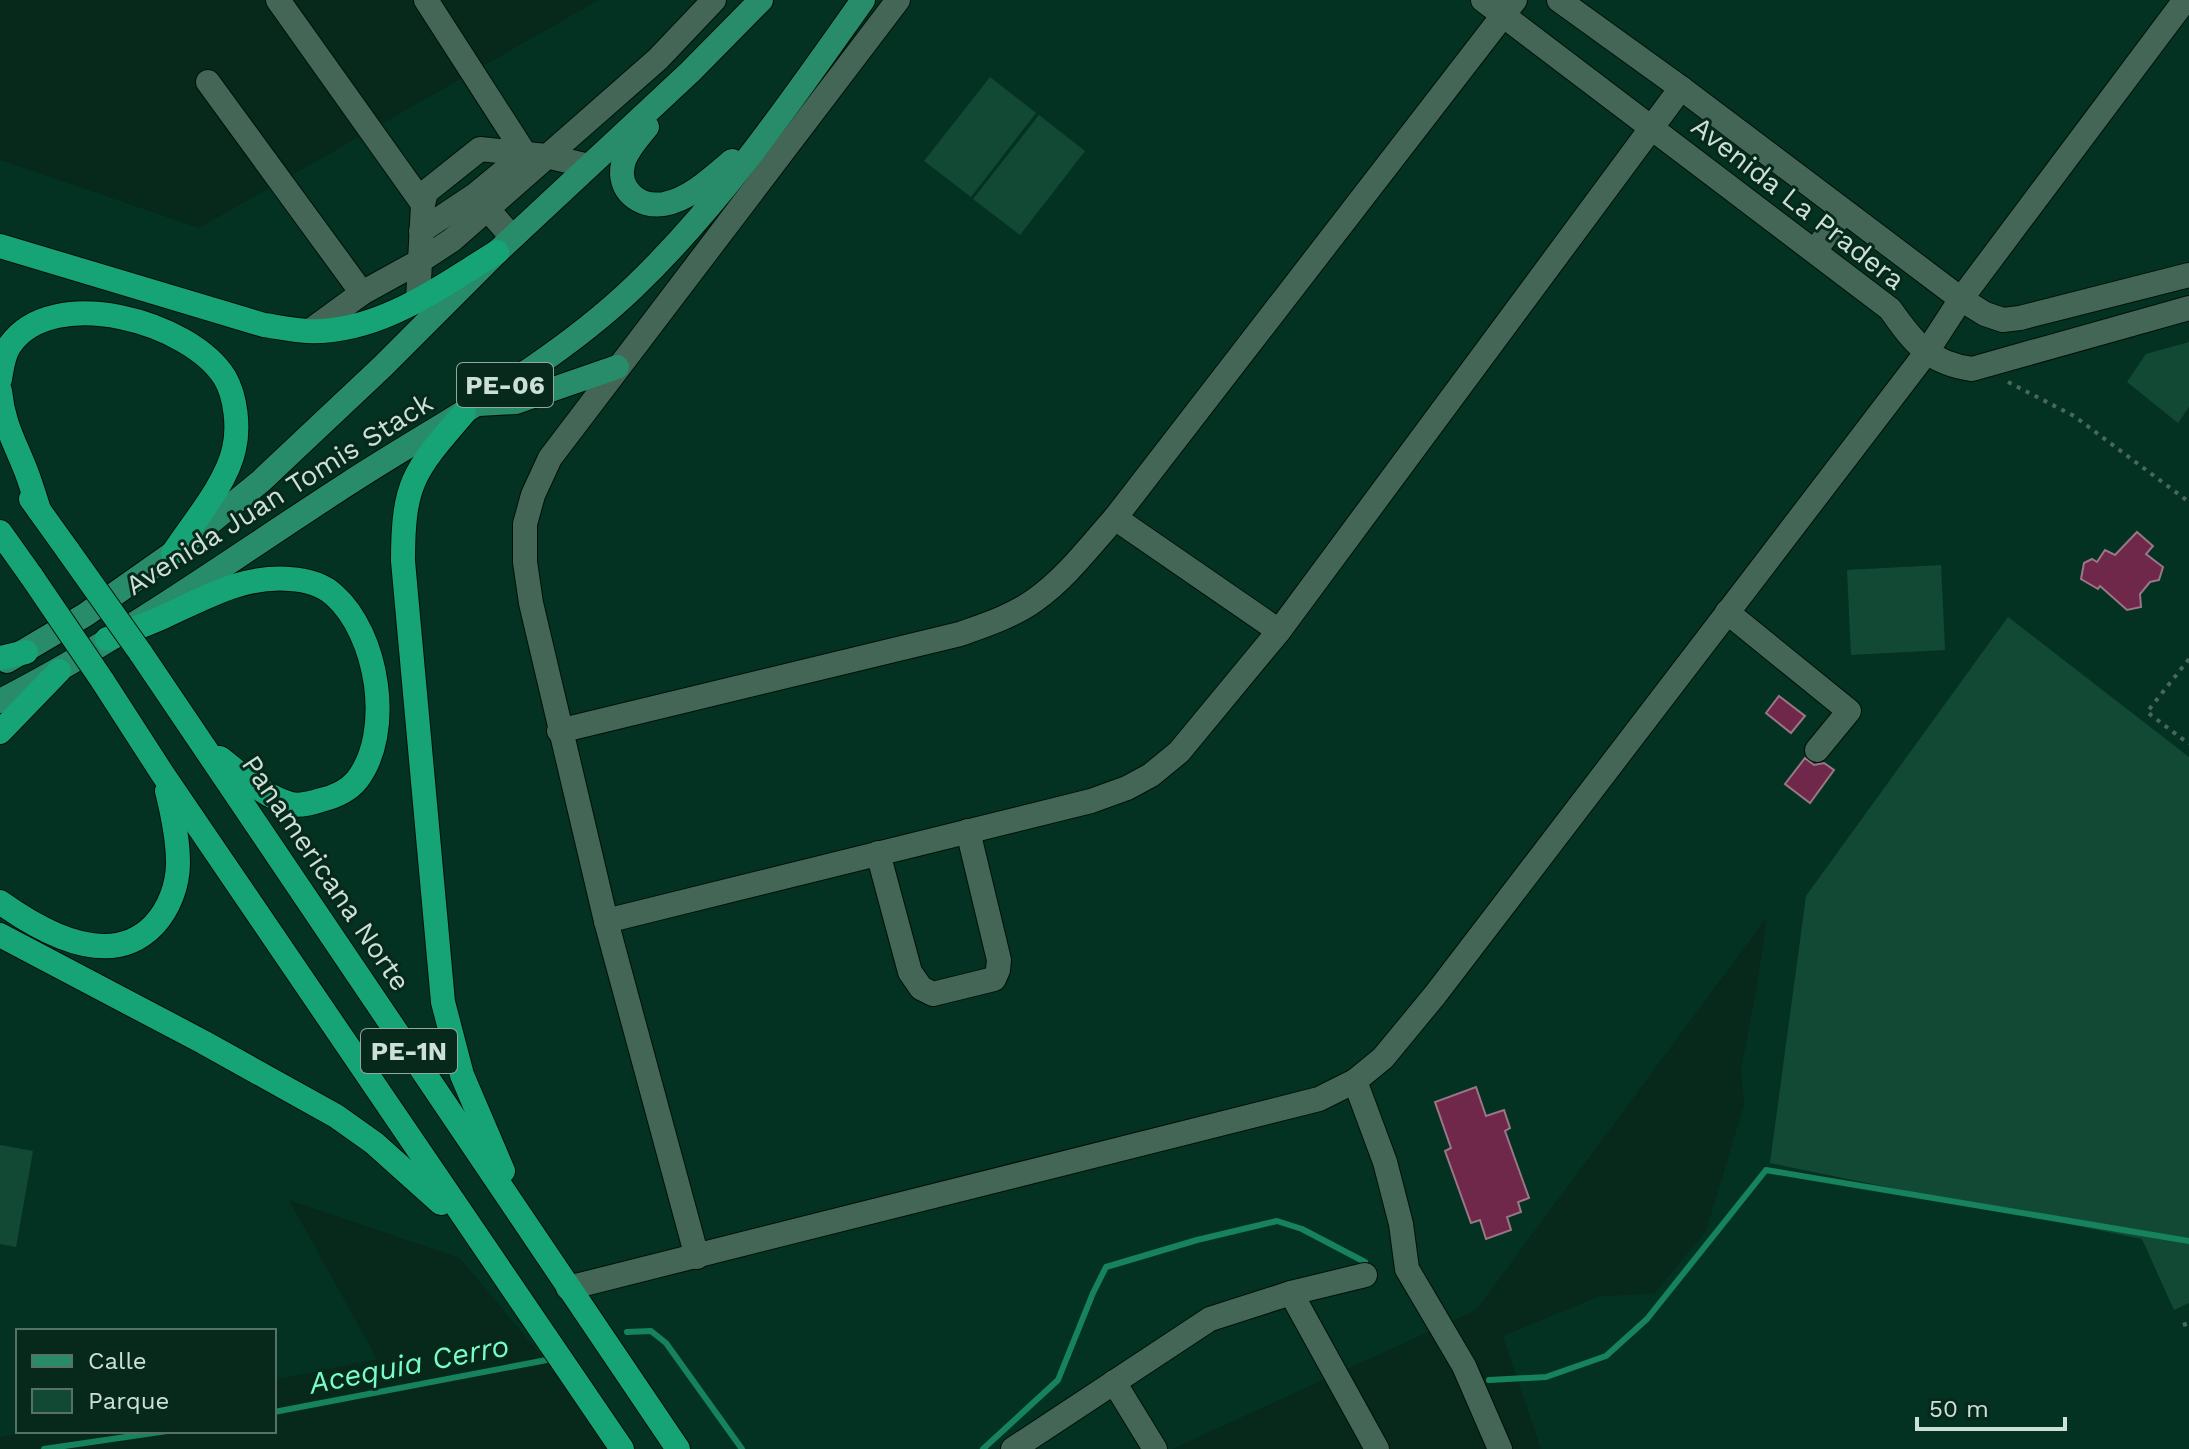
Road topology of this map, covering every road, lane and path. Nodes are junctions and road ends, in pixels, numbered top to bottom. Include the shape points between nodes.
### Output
1 (278, 0) edge
2 (426, 0) edge
3 (714, 0) edge
4 (761, 0) edge
5 (863, 0) edge
6 (898, 0) edge
7 (1559, 0) edge
8 (2185, 0) edge
9 (1500, 5) edge
10 (690, 72) junction
11 (208, 82) dead end
12 (1681, 88) junction
13 (784, 111) junction
14 (1650, 128) junction
15 (536, 155) junction
16 (589, 166) junction
17 (481, 202) junction
18 (423, 204) junction
19 (1843, 212) junction
20 (421, 231) junction
21 (505, 244) junction
22 (0, 246) edge
23 (1815, 251) junction
24 (420, 261) junction
25 (2189, 275) edge
26 (362, 293) junction
27 (1961, 299) junction
28 (418, 300) junction
29 (2189, 308) edge
30 (2003, 320) junction
31 (310, 331) junction
32 (1926, 353) junction
33 (2007, 359) junction
34 (617, 367) junction
35 (0, 379) edge
36 (2014, 384) dead end
37 (0, 391) edge
38 (470, 409) junction
39 (0, 453) edge
40 (2189, 502) edge
41 (39, 510) junction
42 (1115, 518) junction
43 (0, 532) edge
44 (173, 553) junction
45 (1727, 612) junction
46 (1279, 631) junction
47 (107, 639) junction
48 (26, 652) junction
49 (0, 658) edge
50 (2189, 659) edge
51 (0, 665) edge
52 (59, 671) junction
53 (0, 701) edge
54 (559, 731) junction
55 (0, 732) edge
56 (2189, 744) edge
57 (205, 747) junction
58 (1817, 750) dead end
59 (162, 773) junction
60 (968, 831) junction
61 (878, 853) junction
62 (0, 902) edge
63 (606, 921) junction
64 (0, 935) edge
65 (1355, 1081) junction
66 (525, 1225) junction
67 (477, 1238) junction
68 (697, 1257) junction
69 (1365, 1275) dead end
70 (568, 1288) junction
71 (1291, 1293) junction
72 (2189, 1323) edge
73 (2183, 1325) dead end
74 (1114, 1382) junction
75 (622, 1449) edge
76 (678, 1449) edge
77 (1013, 1449) edge
78 (1155, 1449) edge
79 (1377, 1449) edge
80 (1500, 1449) edge

1 - 18 street
2 - 15 street
3 - 15 street via 658,59
4 - 10 main road, Avenida Juan Tomis Stack
5 - 13 main road, Avenida Juan Tomis Stack / PE-06
6 - 34 street
7 - 12 street, Avenida La Pradera
8 - 27 street
9 - 14 street, Avenida La Pradera
9 - 42 street
10 - 13 main road via 623,162 626,190 637,201 666,204 686,196
10 - 16 main road, Avenida Juan Tomis Stack
11 - 26 street
12 - 14 street
12 - 19 street, Avenida La Pradera
13 - 38 main road, Avenida Juan Tomis Stack / PE-06 via 705,213 632,289 565,345
14 - 23 street, Avenida La Pradera
14 - 46 street
15 - 16 street
15 - 17 street
15 - 18 street via 480,149 426,192
16 - 21 main road, Avenida Juan Tomis Stack
17 - 20 street
17 - 21 street
17 - 24 street via 452,240
18 - 20 street
19 - 23 street
19 - 27 street, Avenida La Pradera
20 - 24 street
21 - 28 highway
21 - 44 main road, Avenida Juan Tomis Stack via 309,438
22 - 31 highway via 264,325
23 - 32 street, Avenida La Pradera via 1890,309
24 - 26 street
24 - 28 street
25 - 30 street
26 - 31 street
27 - 30 street, Avenida La Pradera
27 - 32 street
28 - 31 highway via 373,321
29 - 33 street, Avenida La Pradera
30 - 33 street
32 - 33 street, Avenida La Pradera via 1950,366 1972,369
32 - 45 street
34 - 38 main road via 516,402
34 - 54 street via 550,458 525,524 531,603
35 - 44 highway via 10,345 27,328 53,317 90,313 129,318 199,350 224,378 233,400 234,450
36 - 40 path via 2074,416
37 - 41 highway via 9,436
38 - 47 main road, Avenida Juan Tomis Stack / PE-06
38 - 66 highway via 426,457 412,481 404,519 405,595 443,1002 462,1075
39 - 41 highway, Panamericana Norte / PE-1N
41 - 57 highway, Panamericana Norte / PE-1N, bridge
42 - 46 street
42 - 54 street via 1059,580 1005,617 960,634
43 - 59 highway, PE-1N, bridge
44 - 48 main road, Avenida Juan Tomis Stack
45 - 58 street via 1849,711
45 - 65 street via 1435,995 1383,1058
46 - 60 street via 1179,752 1151,775 1091,801
47 - 52 main road, Avenida Juan Tomis Stack / PE-06
47 - 57 highway via 230,586 259,580 312,582 333,593 363,632 376,689 373,744 355,782 337,796 295,805 270,797
48 - 49 highway
48 - 51 main road, Avenida Juan Tomis Stack
50 - 56 path via 2147,712
52 - 53 main road, Avenida Juan Tomis Stack
52 - 55 highway
54 - 63 street
57 - 66 highway, Panamericana Norte / PE-1N
59 - 62 highway via 176,830 178,866 172,895 147,933 102,947 80,944 48,932
59 - 67 highway, PE-1N
60 - 61 street
60 - 61 street via 999,960 994,979 933,994 910,972
61 - 63 street
63 - 68 street
64 - 67 highway via 336,1116 416,1179
65 - 68 street via 1319,1099
65 - 80 street via 1385,1162 1407,1269 1464,1366
66 - 70 highway, Panamericana Norte / PE-1N
67 - 75 highway, PE-1N
68 - 70 street
69 - 71 street
70 - 76 highway, Panamericana Norte / PE-1N
71 - 74 street via 1210,1319
71 - 79 street
72 - 73 path
74 - 77 street
74 - 78 street

